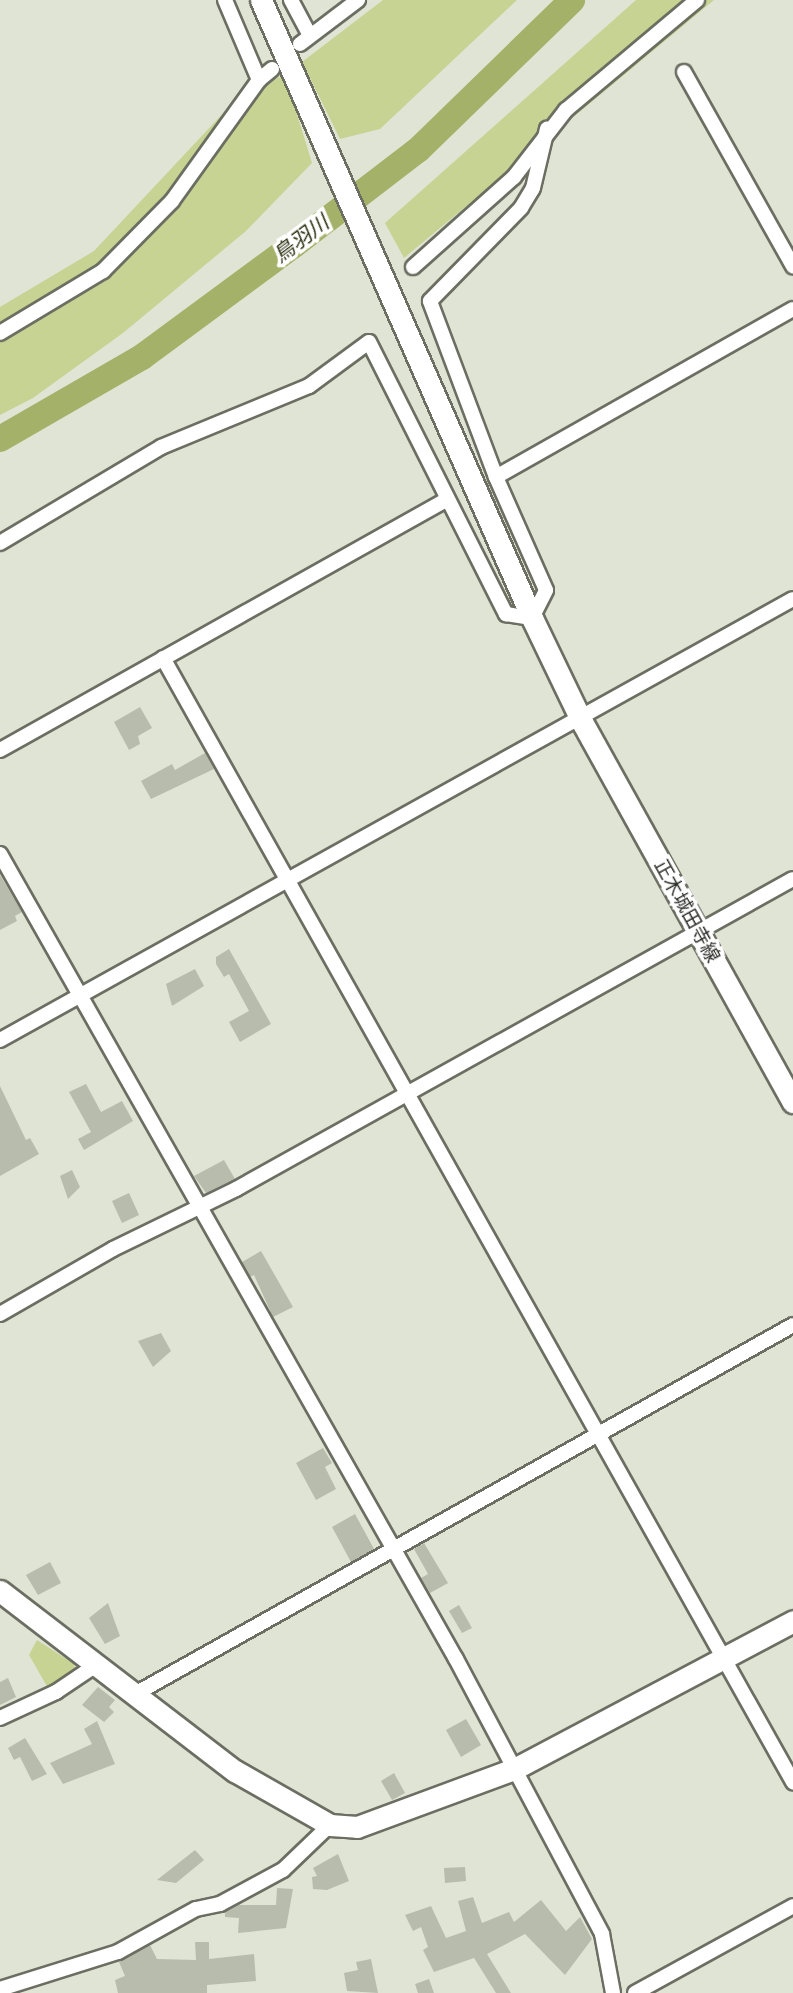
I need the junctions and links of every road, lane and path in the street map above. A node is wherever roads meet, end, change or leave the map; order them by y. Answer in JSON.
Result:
{"nodes":[{"id":1,"x":225,"y":0,"type":"edge"},
{"id":2,"x":261,"y":0,"type":"edge"},
{"id":3,"x":291,"y":0,"type":"edge"},
{"id":4,"x":358,"y":0,"type":"edge"},
{"id":5,"x":697,"y":0,"type":"edge"},
{"id":6,"x":272,"y":69,"type":"dead end"},
{"id":7,"x":684,"y":72,"type":"dead end"},
{"id":8,"x":259,"y":80,"type":"junction"},
{"id":9,"x":547,"y":128,"type":"junction"},
{"id":10,"x":793,"y":266,"type":"edge"},
{"id":11,"x":413,"y":267,"type":"dead end"},
{"id":12,"x":793,"y":309,"type":"edge"},
{"id":13,"x":0,"y":333,"type":"edge"},
{"id":14,"x":496,"y":477,"type":"junction"},
{"id":15,"x":446,"y":500,"type":"junction"},
{"id":16,"x":0,"y":543,"type":"edge"},
{"id":17,"x":793,"y":598,"type":"edge"},
{"id":18,"x":531,"y":618,"type":"junction"},
{"id":19,"x":163,"y":658,"type":"junction"},
{"id":20,"x":581,"y":720,"type":"junction"},
{"id":21,"x":0,"y":750,"type":"edge"},
{"id":22,"x":0,"y":854,"type":"edge"},
{"id":23,"x":793,"y":879,"type":"edge"},
{"id":24,"x":285,"y":881,"type":"junction"},
{"id":25,"x":698,"y":932,"type":"junction"},
{"id":26,"x":79,"y":995,"type":"junction"},
{"id":27,"x":0,"y":1040,"type":"edge"},
{"id":28,"x":407,"y":1095,"type":"junction"},
{"id":29,"x":793,"y":1102,"type":"edge"},
{"id":30,"x":202,"y":1208,"type":"junction"},
{"id":31,"x":0,"y":1314,"type":"edge"},
{"id":32,"x":793,"y":1325,"type":"edge"},
{"id":33,"x":598,"y":1435,"type":"junction"},
{"id":34,"x":391,"y":1551,"type":"junction"},
{"id":35,"x":0,"y":1591,"type":"edge"},
{"id":36,"x":793,"y":1621,"type":"edge"},
{"id":37,"x":724,"y":1660,"type":"junction"},
{"id":38,"x":96,"y":1665,"type":"junction"},
{"id":39,"x":135,"y":1694,"type":"junction"},
{"id":40,"x":0,"y":1718,"type":"edge"},
{"id":41,"x":514,"y":1769,"type":"junction"},
{"id":42,"x":793,"y":1782,"type":"edge"},
{"id":43,"x":330,"y":1825,"type":"junction"},
{"id":44,"x":793,"y":1906,"type":"edge"},
{"id":45,"x":0,"y":1989,"type":"edge"},
{"id":46,"x":613,"y":1993,"type":"edge"},
{"id":47,"x":635,"y":1993,"type":"edge"}],
"edges":[{"from":1,"to":8,"type":"street"},
{"from":2,"to":18,"type":"street","name":"正木城田寺線"},
{"from":3,"to":4,"type":"street"},
{"from":5,"to":9,"type":"street"},
{"from":6,"to":8,"type":"street"},
{"from":7,"to":10,"type":"street"},
{"from":8,"to":13,"type":"street"},
{"from":9,"to":11,"type":"street"},
{"from":9,"to":14,"type":"street"},
{"from":12,"to":14,"type":"street"},
{"from":14,"to":18,"type":"street"},
{"from":15,"to":16,"type":"street"},
{"from":15,"to":18,"type":"street"},
{"from":15,"to":19,"type":"street"},
{"from":17,"to":20,"type":"street"},
{"from":18,"to":20,"type":"street","name":"正木城田寺線"},
{"from":19,"to":21,"type":"street"},
{"from":19,"to":24,"type":"street"},
{"from":20,"to":24,"type":"street"},
{"from":20,"to":25,"type":"street","name":"正木城田寺線"},
{"from":22,"to":26,"type":"street"},
{"from":23,"to":25,"type":"street"},
{"from":24,"to":26,"type":"street"},
{"from":24,"to":28,"type":"street"},
{"from":25,"to":28,"type":"street"},
{"from":25,"to":29,"type":"street","name":"正木城田寺線"},
{"from":26,"to":27,"type":"street"},
{"from":26,"to":30,"type":"street"},
{"from":28,"to":30,"type":"street"},
{"from":28,"to":33,"type":"street"},
{"from":30,"to":31,"type":"street"},
{"from":30,"to":34,"type":"street"},
{"from":32,"to":33,"type":"street"},
{"from":33,"to":34,"type":"street"},
{"from":33,"to":37,"type":"street"},
{"from":34,"to":39,"type":"street"},
{"from":34,"to":41,"type":"street"},
{"from":35,"to":38,"type":"street"},
{"from":36,"to":37,"type":"street"},
{"from":37,"to":41,"type":"street"},
{"from":37,"to":42,"type":"street"},
{"from":38,"to":39,"type":"street"},
{"from":38,"to":40,"type":"street"},
{"from":39,"to":43,"type":"street"},
{"from":41,"to":43,"type":"street"},
{"from":41,"to":46,"type":"street"},
{"from":43,"to":45,"type":"street"},
{"from":44,"to":47,"type":"street"}]}
